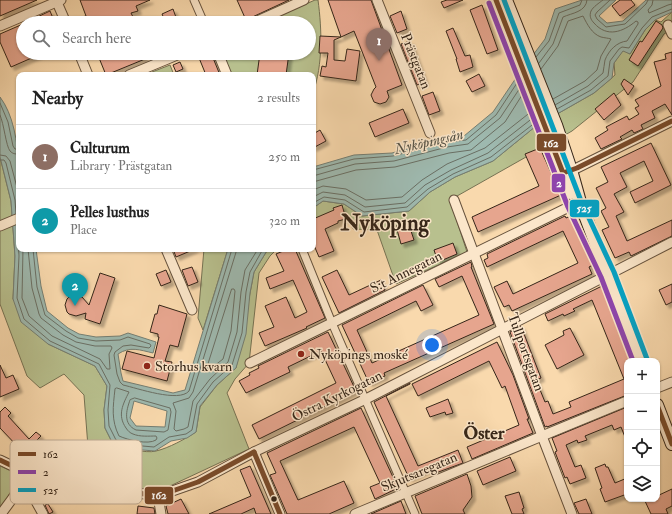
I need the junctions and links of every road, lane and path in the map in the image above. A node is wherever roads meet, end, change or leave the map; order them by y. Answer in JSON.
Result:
{"nodes":[{"id":1,"x":194,"y":0,"type":"edge"},
{"id":2,"x":304,"y":0,"type":"edge"},
{"id":3,"x":377,"y":0,"type":"edge"},
{"id":4,"x":496,"y":0,"type":"edge"},
{"id":5,"x":506,"y":0,"type":"edge"},
{"id":6,"x":58,"y":1,"type":"edge"},
{"id":7,"x":23,"y":16,"type":"edge"},
{"id":8,"x":63,"y":16,"type":"edge"},
{"id":9,"x":201,"y":16,"type":"edge"},
{"id":10,"x":268,"y":16,"type":"edge"},
{"id":11,"x":16,"y":19,"type":"edge"},
{"id":12,"x":668,"y":25,"type":"dead end"},
{"id":13,"x":0,"y":26,"type":"edge"},
{"id":14,"x":672,"y":34,"type":"edge"},
{"id":15,"x":519,"y":46,"type":"junction"},
{"id":16,"x":82,"y":60,"type":"edge"},
{"id":17,"x":165,"y":60,"type":"edge"},
{"id":18,"x":221,"y":60,"type":"edge"},
{"id":19,"x":87,"y":72,"type":"edge"},
{"id":20,"x":135,"y":72,"type":"edge"},
{"id":21,"x":226,"y":72,"type":"edge"},
{"id":22,"x":672,"y":121,"type":"edge"},
{"id":23,"x":430,"y":133,"type":"dead end"},
{"id":24,"x":567,"y":171,"type":"junction"},
{"id":25,"x":454,"y":200,"type":"dead end"},
{"id":26,"x":575,"y":204,"type":"junction"},
{"id":27,"x":15,"y":220,"type":"edge"},
{"id":28,"x":0,"y":226,"type":"edge"},
{"id":29,"x":672,"y":242,"type":"edge"},
{"id":30,"x":167,"y":252,"type":"edge"},
{"id":31,"x":303,"y":252,"type":"edge"},
{"id":32,"x":474,"y":254,"type":"junction"},
{"id":33,"x":607,"y":274,"type":"junction"},
{"id":34,"x":192,"y":310,"type":"dead end"},
{"id":35,"x":332,"y":323,"type":"junction"},
{"id":36,"x":502,"y":328,"type":"junction"},
{"id":37,"x":639,"y":358,"type":"edge"},
{"id":38,"x":250,"y":363,"type":"dead end"},
{"id":39,"x":672,"y":382,"type":"edge"},
{"id":40,"x":660,"y":387,"type":"edge"},
{"id":41,"x":366,"y":399,"type":"junction"},
{"id":42,"x":624,"y":402,"type":"edge"},
{"id":43,"x":660,"y":413,"type":"edge"},
{"id":44,"x":542,"y":436,"type":"junction"},
{"id":45,"x":672,"y":444,"type":"edge"},
{"id":46,"x":254,"y":452,"type":"junction"},
{"id":47,"x":0,"y":460,"type":"edge"},
{"id":48,"x":10,"y":465,"type":"edge"},
{"id":49,"x":406,"y":493,"type":"junction"},
{"id":50,"x":142,"y":494,"type":"edge"},
{"id":51,"x":158,"y":496,"type":"junction"},
{"id":52,"x":10,"y":502,"type":"edge"},
{"id":53,"x":37,"y":504,"type":"edge"},
{"id":54,"x":1,"y":514,"type":"edge"},
{"id":55,"x":43,"y":514,"type":"edge"},
{"id":56,"x":161,"y":514,"type":"edge"},
{"id":57,"x":280,"y":514,"type":"edge"},
{"id":58,"x":355,"y":514,"type":"edge"},
{"id":59,"x":415,"y":514,"type":"edge"},
{"id":60,"x":572,"y":514,"type":"edge"}],
"edges":[{"from":1,"to":9,"type":"street"},
{"from":2,"to":10,"type":"street"},
{"from":3,"to":23,"type":"street","name":"Prästgatan"},
{"from":4,"to":15,"type":"main road"},
{"from":5,"to":15,"type":"main road"},
{"from":6,"to":7,"type":"street"},
{"from":6,"to":8,"type":"street"},
{"from":11,"to":13,"type":"street"},
{"from":12,"to":14,"type":"street"},
{"from":15,"to":24,"type":"main road"},
{"from":16,"to":19,"type":"street"},
{"from":17,"to":20,"type":"street"},
{"from":18,"to":21,"type":"street"},
{"from":22,"to":24,"type":"street"},
{"from":24,"to":26,"type":"main road"},
{"from":24,"to":33,"type":"main road"},
{"from":25,"to":32,"type":"street","name":"Tullportsgatan"},
{"from":26,"to":32,"type":"street","name":"S:t Annegatan"},
{"from":26,"to":33,"type":"main road"},
{"from":27,"to":28,"type":"street"},
{"from":29,"to":33,"type":"street","name":"Östra Kyrkogatan"},
{"from":30,"to":34,"type":"street"},
{"from":31,"to":35,"type":"street"},
{"from":32,"to":35,"type":"street","name":"S:t Annegatan"},
{"from":32,"to":36,"type":"street","name":"Tullportsgatan"},
{"from":33,"to":36,"type":"street","name":"Östra Kyrkogatan"},
{"from":33,"to":37,"type":"main road"},
{"from":35,"to":38,"type":"street","name":"S:t Annegatan"},
{"from":35,"to":41,"type":"street"},
{"from":36,"to":41,"type":"street","name":"Östra Kyrkogatan"},
{"from":36,"to":44,"type":"street","name":"Tullportsgatan"},
{"from":39,"to":40,"type":"street"},
{"from":41,"to":46,"type":"street","name":"Östra Kyrkogatan"},
{"from":41,"to":49,"type":"street"},
{"from":42,"to":44,"type":"street","name":"Skjutsaregatan"},
{"from":43,"to":45,"type":"main road"},
{"from":44,"to":49,"type":"street","name":"Skjutsaregatan"},
{"from":44,"to":60,"type":"street","name":"Tullportsgatan"},
{"from":46,"to":51,"type":"street","name":"Östra Kyrkogatan"},
{"from":46,"to":57,"type":"street"},
{"from":47,"to":48,"type":"street","name":"Östra Kyrkogatan"},
{"from":49,"to":58,"type":"street","name":"Skjutsaregatan"},
{"from":49,"to":59,"type":"street"},
{"from":50,"to":51,"type":"street","name":"Östra Kyrkogatan"},
{"from":51,"to":56,"type":"street"},
{"from":52,"to":54,"type":"street"},
{"from":53,"to":55,"type":"street"}]}
